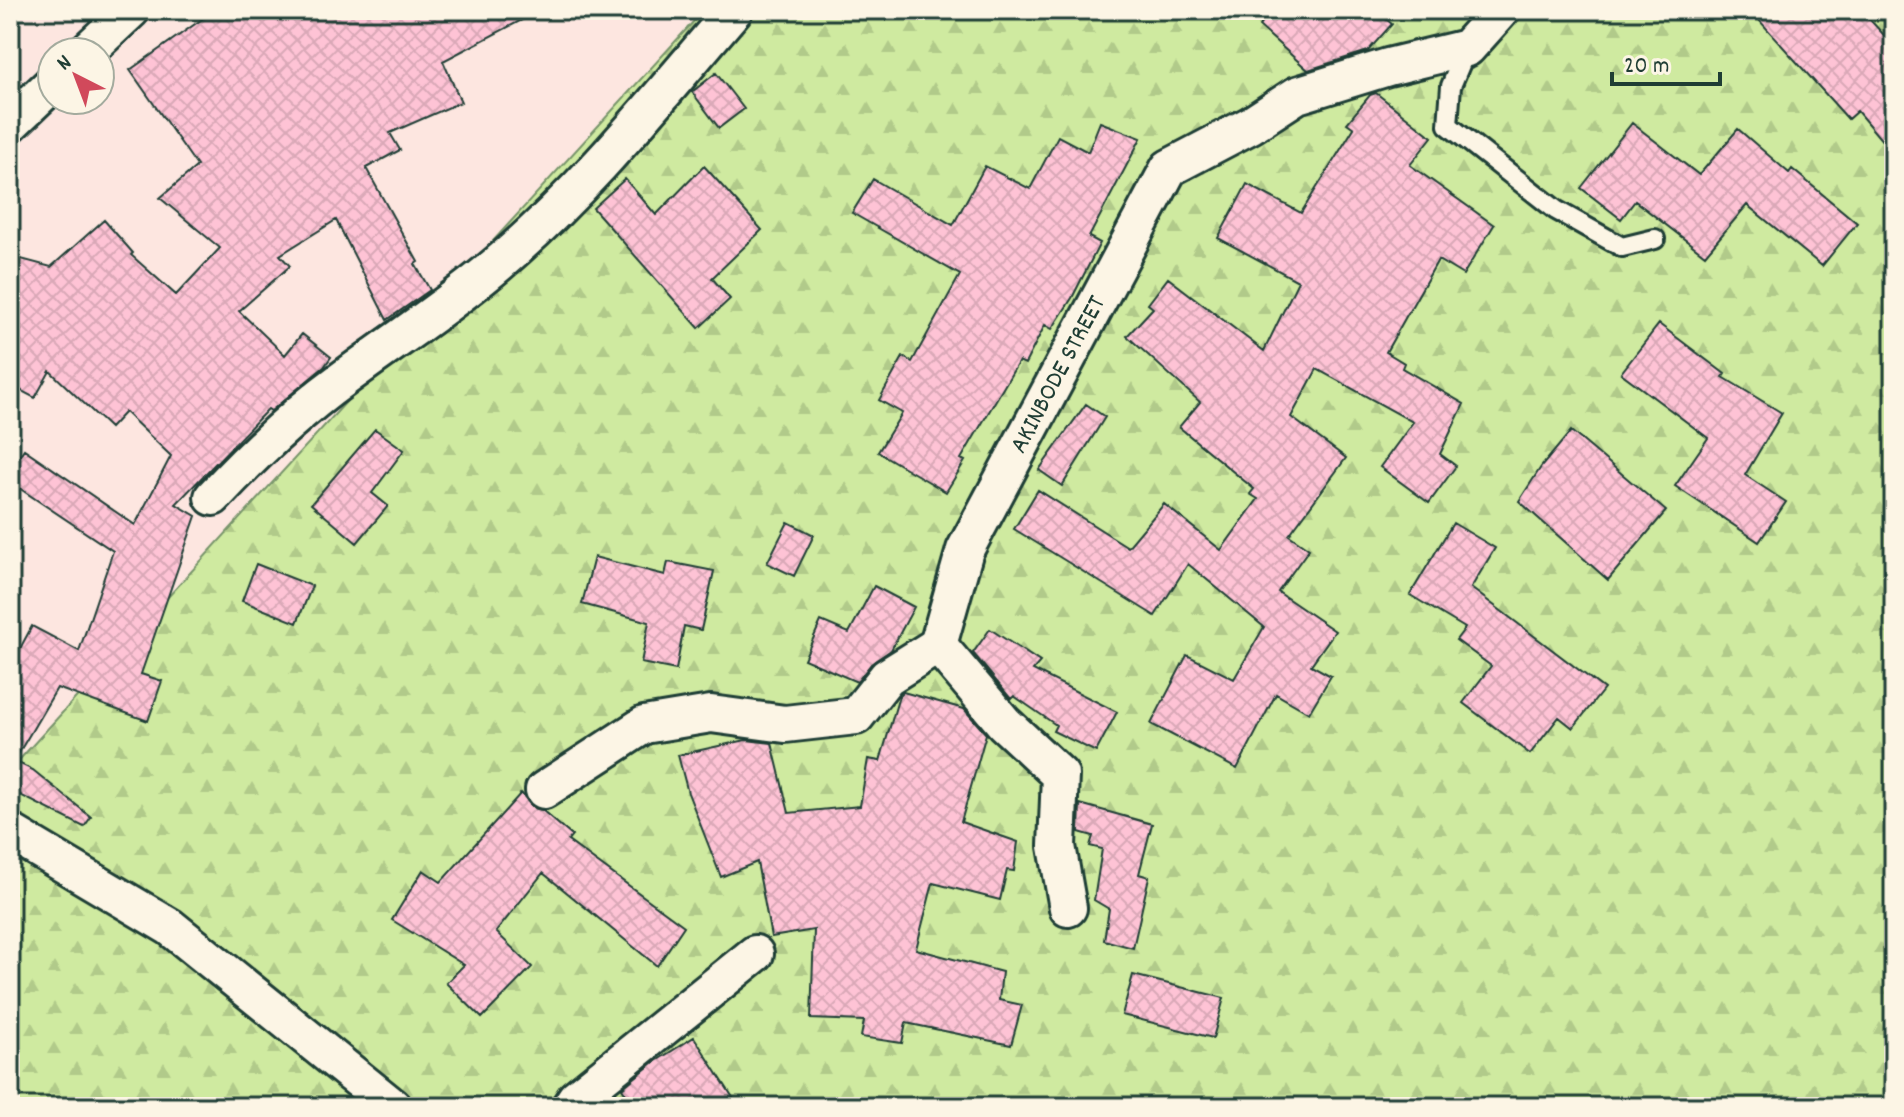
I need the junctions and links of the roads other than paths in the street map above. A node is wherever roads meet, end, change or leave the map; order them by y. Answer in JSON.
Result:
{"nodes":[{"id":1,"x":131,"y":10,"type":"edge"},
{"id":2,"x":734,"y":10,"type":"edge"},
{"id":3,"x":1501,"y":10,"type":"edge"},
{"id":4,"x":103,"y":36,"type":"edge"},
{"id":5,"x":1467,"y":48,"type":"junction"},
{"id":6,"x":36,"y":99,"type":"edge"},
{"id":7,"x":11,"y":122,"type":"edge"},
{"id":8,"x":1655,"y":239,"type":"dead end"},
{"id":9,"x":213,"y":497,"type":"dead end"},
{"id":10,"x":938,"y":645,"type":"junction"},
{"id":11,"x":544,"y":790,"type":"dead end"},
{"id":12,"x":10,"y":832,"type":"edge"},
{"id":13,"x":1068,"y":908,"type":"dead end"},
{"id":14,"x":755,"y":954,"type":"dead end"},
{"id":15,"x":393,"y":1107,"type":"edge"},
{"id":16,"x":570,"y":1107,"type":"edge"}],
"edges":[{"from":1,"to":4,"type":"street"},
{"from":2,"to":9,"type":"street"},
{"from":3,"to":5,"type":"street"},
{"from":5,"to":8,"type":"lane"},
{"from":5,"to":10,"type":"street","name":"AKINBODE STREET"},
{"from":6,"to":7,"type":"street"},
{"from":10,"to":11,"type":"street"},
{"from":10,"to":13,"type":"street"},
{"from":12,"to":15,"type":"street"},
{"from":14,"to":16,"type":"street"}]}
